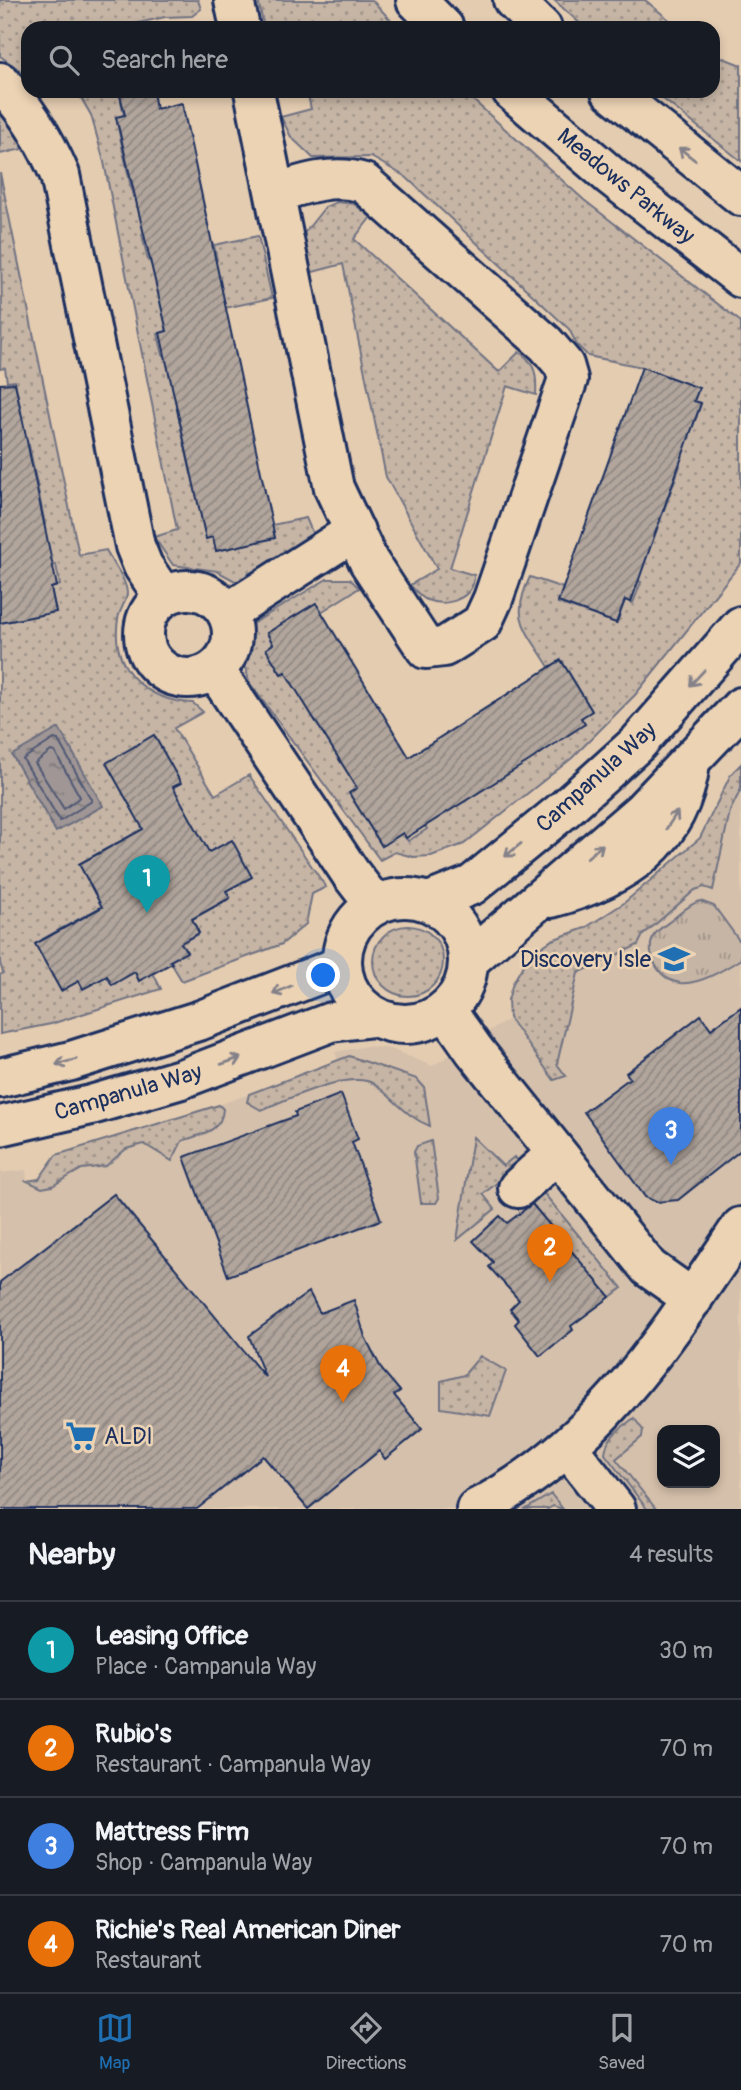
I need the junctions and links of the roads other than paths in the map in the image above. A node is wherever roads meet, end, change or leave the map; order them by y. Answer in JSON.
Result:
{"nodes":[{"id":1,"x":234,"y":0,"type":"edge"},
{"id":2,"x":416,"y":0,"type":"edge"},
{"id":3,"x":513,"y":0,"type":"edge"},
{"id":4,"x":238,"y":21,"type":"edge"},
{"id":5,"x":437,"y":21,"type":"edge"},
{"id":6,"x":535,"y":21,"type":"edge"},
{"id":7,"x":0,"y":82,"type":"edge"},
{"id":8,"x":256,"y":98,"type":"edge"},
{"id":9,"x":520,"y":98,"type":"edge"},
{"id":10,"x":620,"y":98,"type":"edge"},
{"id":11,"x":276,"y":193,"type":"junction"},
{"id":12,"x":741,"y":195,"type":"edge"},
{"id":13,"x":741,"y":278,"type":"edge"},
{"id":14,"x":355,"y":531,"type":"junction"},
{"id":15,"x":164,"y":597,"type":"junction"},
{"id":16,"x":227,"y":613,"type":"junction"},
{"id":17,"x":741,"y":626,"type":"edge"},
{"id":18,"x":215,"y":670,"type":"junction"},
{"id":19,"x":741,"y":707,"type":"edge"},
{"id":20,"x":429,"y":902,"type":"junction"},
{"id":21,"x":375,"y":905,"type":"junction"},
{"id":22,"x":342,"y":960,"type":"junction"},
{"id":23,"x":469,"y":960,"type":"junction"},
{"id":24,"x":446,"y":1010,"type":"junction"},
{"id":25,"x":374,"y":1017,"type":"junction"},
{"id":26,"x":0,"y":1078,"type":"edge"},
{"id":27,"x":0,"y":1126,"type":"edge"},
{"id":28,"x":556,"y":1154,"type":"junction"},
{"id":29,"x":518,"y":1188,"type":"dead end"},
{"id":30,"x":741,"y":1227,"type":"edge"},
{"id":31,"x":693,"y":1299,"type":"junction"},
{"id":32,"x":569,"y":1448,"type":"junction"},
{"id":33,"x":476,"y":1509,"type":"edge"},
{"id":34,"x":616,"y":1509,"type":"edge"}],
"edges":[{"from":1,"to":4,"type":"street"},
{"from":2,"to":5,"type":"street"},
{"from":3,"to":6,"type":"street"},
{"from":7,"to":15,"type":"street"},
{"from":8,"to":11,"type":"street"},
{"from":9,"to":13,"type":"street","name":"Meadows Parkway"},
{"from":12,"to":10,"type":"street","one_way":true},
{"from":11,"to":14,"type":"street"},
{"from":11,"to":14,"type":"street"},
{"from":14,"to":16,"type":"street"},
{"from":15,"to":16,"type":"street"},
{"from":15,"to":18,"type":"street"},
{"from":16,"to":18,"type":"street"},
{"from":17,"to":20,"type":"street","name":"Campanula Way","one_way":true},
{"from":18,"to":21,"type":"street"},
{"from":23,"to":19,"type":"street","one_way":true},
{"from":20,"to":21,"type":"street"},
{"from":20,"to":23,"type":"street"},
{"from":21,"to":22,"type":"street"},
{"from":22,"to":25,"type":"street"},
{"from":22,"to":26,"type":"street","name":"Campanula Way","one_way":true},
{"from":23,"to":24,"type":"street"},
{"from":24,"to":25,"type":"street"},
{"from":24,"to":28,"type":"street"},
{"from":27,"to":25,"type":"street","name":"Campanula Way","one_way":true},
{"from":28,"to":29,"type":"street"},
{"from":28,"to":31,"type":"street"},
{"from":30,"to":31,"type":"street"},
{"from":31,"to":32,"type":"street"},
{"from":32,"to":33,"type":"street"},
{"from":32,"to":34,"type":"street"}]}
